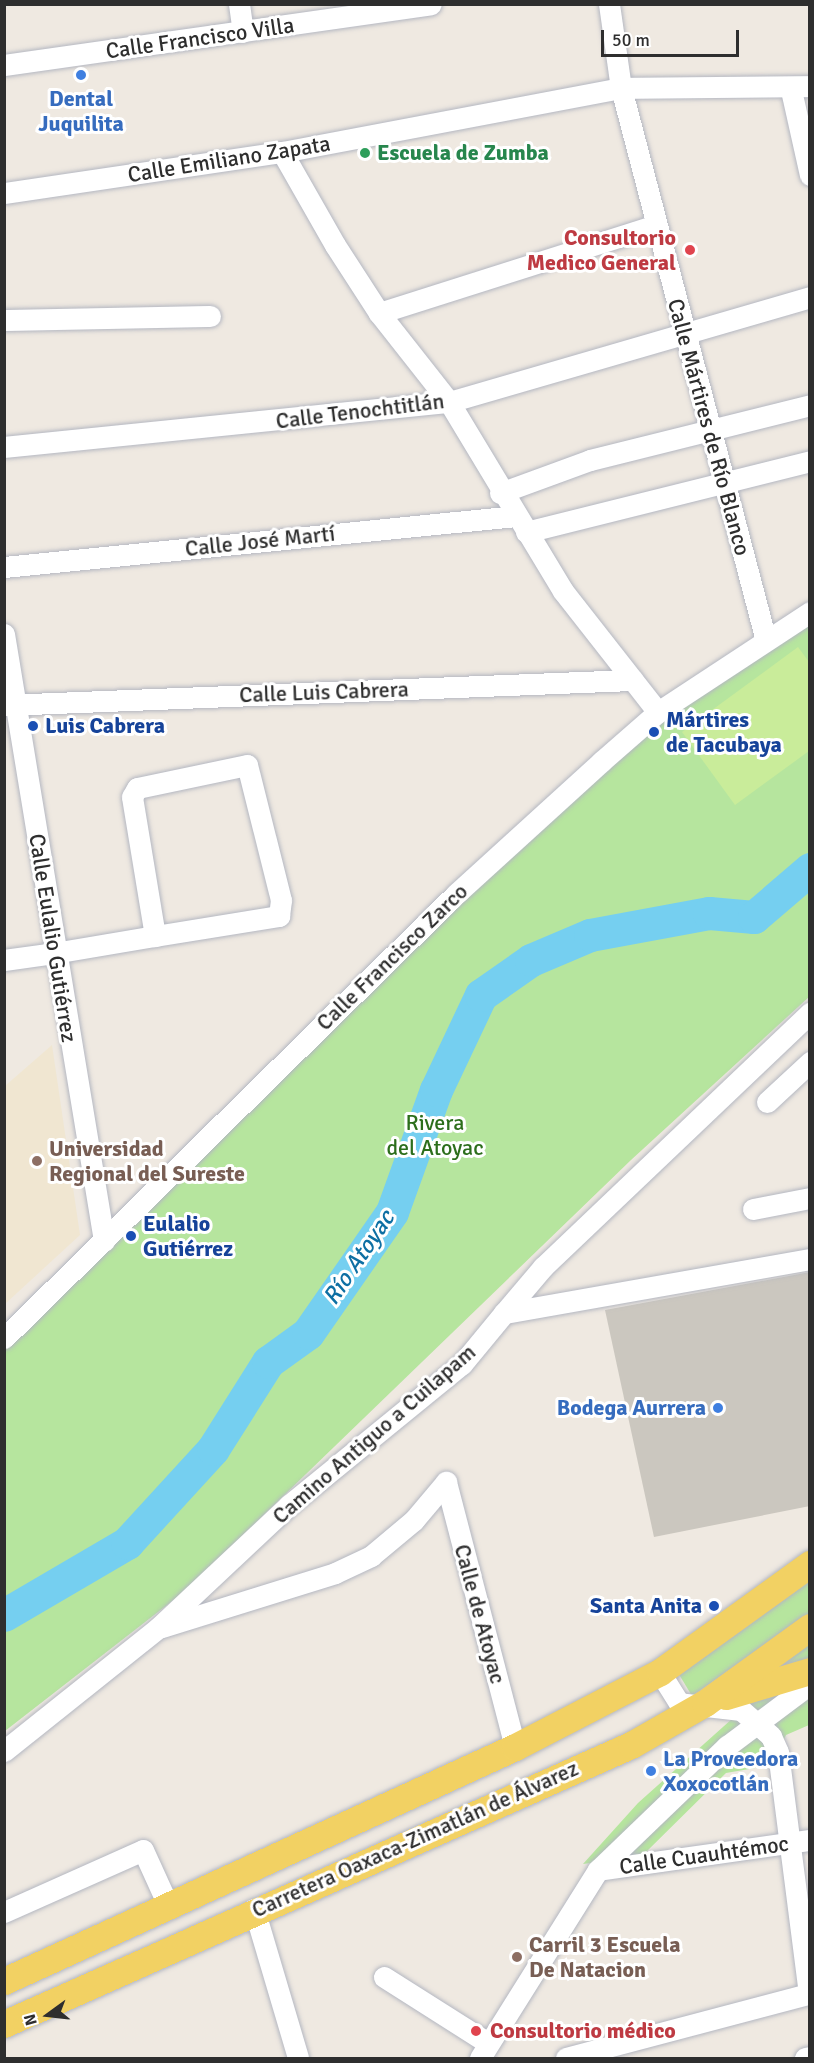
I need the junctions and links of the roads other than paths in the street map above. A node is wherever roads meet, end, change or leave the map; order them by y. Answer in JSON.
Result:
{"nodes":[{"id":1,"x":239,"y":4,"type":"edge"},
{"id":2,"x":431,"y":4,"type":"edge"},
{"id":3,"x":609,"y":4,"type":"edge"},
{"id":4,"x":340,"y":12,"type":"edge"},
{"id":5,"x":243,"y":32,"type":"junction"},
{"id":6,"x":4,"y":65,"type":"edge"},
{"id":7,"x":621,"y":88,"type":"junction"},
{"id":8,"x":800,"y":88,"type":"edge"},
{"id":9,"x":282,"y":152,"type":"junction"},
{"id":10,"x":810,"y":175,"type":"edge"},
{"id":11,"x":4,"y":193,"type":"edge"},
{"id":12,"x":656,"y":225,"type":"junction"},
{"id":13,"x":810,"y":297,"type":"edge"},
{"id":14,"x":379,"y":313,"type":"junction"},
{"id":15,"x":210,"y":316,"type":"dead end"},
{"id":16,"x":4,"y":320,"type":"edge"},
{"id":17,"x":684,"y":332,"type":"junction"},
{"id":18,"x":449,"y":402,"type":"junction"},
{"id":19,"x":810,"y":405,"type":"edge"},
{"id":20,"x":708,"y":432,"type":"junction"},
{"id":21,"x":4,"y":447,"type":"edge"},
{"id":22,"x":810,"y":461,"type":"edge"},
{"id":23,"x":722,"y":483,"type":"junction"},
{"id":24,"x":500,"y":494,"type":"junction"},
{"id":25,"x":521,"y":524,"type":"junction"},
{"id":26,"x":4,"y":567,"type":"edge"},
{"id":27,"x":810,"y":612,"type":"edge"},
{"id":28,"x":4,"y":634,"type":"edge"},
{"id":29,"x":765,"y":638,"type":"junction"},
{"id":30,"x":633,"y":680,"type":"junction"},
{"id":31,"x":10,"y":705,"type":"edge"},
{"id":32,"x":658,"y":712,"type":"junction"},
{"id":33,"x":155,"y":936,"type":"junction"},
{"id":34,"x":54,"y":953,"type":"junction"},
{"id":35,"x":4,"y":960,"type":"edge"},
{"id":36,"x":810,"y":1013,"type":"edge"},
{"id":37,"x":810,"y":1062,"type":"edge"},
{"id":38,"x":767,"y":1102,"type":"dead end"},
{"id":39,"x":810,"y":1198,"type":"edge"},
{"id":40,"x":753,"y":1209,"type":"dead end"},
{"id":41,"x":104,"y":1241,"type":"junction"},
{"id":42,"x":810,"y":1259,"type":"edge"},
{"id":43,"x":504,"y":1312,"type":"junction"},
{"id":44,"x":4,"y":1338,"type":"edge"},
{"id":45,"x":810,"y":1564,"type":"edge"},
{"id":46,"x":810,"y":1627,"type":"edge"},
{"id":47,"x":158,"y":1629,"type":"junction"},
{"id":48,"x":810,"y":1671,"type":"edge"},
{"id":49,"x":660,"y":1672,"type":"junction"},
{"id":50,"x":810,"y":1684,"type":"edge"},
{"id":51,"x":705,"y":1703,"type":"junction"},
{"id":52,"x":759,"y":1722,"type":"junction"},
{"id":53,"x":514,"y":1747,"type":"junction"},
{"id":54,"x":4,"y":1751,"type":"edge"},
{"id":55,"x":810,"y":1840,"type":"edge"},
{"id":56,"x":788,"y":1844,"type":"junction"},
{"id":57,"x":598,"y":1870,"type":"junction"},
{"id":58,"x":168,"y":1905,"type":"junction"},
{"id":59,"x":254,"y":1909,"type":"junction"},
{"id":60,"x":4,"y":1912,"type":"edge"},
{"id":61,"x":807,"y":1962,"type":"edge"},
{"id":62,"x":384,"y":1977,"type":"dead end"},
{"id":63,"x":4,"y":1981,"type":"edge"},
{"id":64,"x":810,"y":1994,"type":"edge"},
{"id":65,"x":4,"y":2024,"type":"edge"},
{"id":66,"x":484,"y":2050,"type":"edge"},
{"id":67,"x":810,"y":2057,"type":"edge"},
{"id":68,"x":298,"y":2058,"type":"edge"},
{"id":69,"x":566,"y":2058,"type":"edge"},
{"id":70,"x":805,"y":2058,"type":"edge"}],
"edges":[{"from":1,"to":5,"type":"street"},
{"from":2,"to":4,"type":"street","name":"Calle Francisco Villa"},
{"from":3,"to":7,"type":"street","name":"Calle Mártires de Río Blanco"},
{"from":4,"to":5,"type":"street","name":"Calle Francisco Villa"},
{"from":5,"to":6,"type":"street","name":"Calle Francisco Villa"},
{"from":7,"to":8,"type":"street","name":"Calle Emiliano Zapata"},
{"from":7,"to":9,"type":"street","name":"Calle Emiliano Zapata"},
{"from":7,"to":12,"type":"street","name":"Calle Mártires de Río Blanco"},
{"from":8,"to":10,"type":"street"},
{"from":9,"to":11,"type":"street","name":"Calle Emiliano Zapata"},
{"from":9,"to":14,"type":"street"},
{"from":12,"to":14,"type":"street"},
{"from":12,"to":17,"type":"street","name":"Calle Mártires de Río Blanco"},
{"from":13,"to":17,"type":"street","name":"Calle Tenochtitlán"},
{"from":14,"to":18,"type":"street"},
{"from":15,"to":16,"type":"street"},
{"from":17,"to":18,"type":"street","name":"Calle Tenochtitlán"},
{"from":17,"to":20,"type":"street","name":"Calle Mártires de Río Blanco"},
{"from":18,"to":21,"type":"street","name":"Calle Tenochtitlán"},
{"from":18,"to":24,"type":"street"},
{"from":19,"to":20,"type":"street"},
{"from":20,"to":23,"type":"street","name":"Calle Mártires de Río Blanco"},
{"from":20,"to":24,"type":"street"},
{"from":22,"to":23,"type":"street","name":"Calle José Martí"},
{"from":23,"to":25,"type":"street","name":"Calle José Martí"},
{"from":23,"to":29,"type":"street","name":"Calle Mártires de Río Blanco"},
{"from":24,"to":25,"type":"street"},
{"from":25,"to":26,"type":"street","name":"Calle José Martí"},
{"from":25,"to":30,"type":"street"},
{"from":27,"to":29,"type":"street","name":"Calle Francisco Zarco"},
{"from":28,"to":31,"type":"street","name":"Calle Eulalio Gutiérrez"},
{"from":29,"to":32,"type":"street","name":"Calle Francisco Zarco"},
{"from":30,"to":31,"type":"street","name":"Calle Luis Cabrera"},
{"from":30,"to":32,"type":"street"},
{"from":31,"to":34,"type":"street","name":"Calle Eulalio Gutiérrez"},
{"from":32,"to":41,"type":"street","name":"Calle Francisco Zarco"},
{"from":33,"to":33,"type":"street"},
{"from":33,"to":34,"type":"street"},
{"from":34,"to":35,"type":"street"},
{"from":34,"to":41,"type":"street","name":"Calle Eulalio Gutiérrez"},
{"from":36,"to":43,"type":"street","name":"Camino Antiguo a Cuilapam"},
{"from":37,"to":38,"type":"street"},
{"from":39,"to":40,"type":"street"},
{"from":41,"to":44,"type":"street","name":"Calle Francisco Zarco"},
{"from":42,"to":43,"type":"street"},
{"from":43,"to":47,"type":"street","name":"Camino Antiguo a Cuilapam"},
{"from":45,"to":49,"type":"main road","name":"Carretera Oaxaca-Zimatlán de Álvarez"},
{"from":46,"to":51,"type":"main road","name":"Carretera Oaxaca-Zimatlán de Álvarez"},
{"from":47,"to":53,"type":"street","name":"Calle de Atoyac"},
{"from":47,"to":54,"type":"street","name":"Camino Antiguo a Cuilapam"},
{"from":48,"to":51,"type":"main road"},
{"from":49,"to":51,"type":"street"},
{"from":49,"to":53,"type":"main road","name":"Carretera Oaxaca-Zimatlán de Álvarez"},
{"from":50,"to":52,"type":"street"},
{"from":51,"to":52,"type":"street"},
{"from":51,"to":59,"type":"main road","name":"Carretera Oaxaca-Zimatlán de Álvarez"},
{"from":52,"to":56,"type":"street"},
{"from":52,"to":57,"type":"street"},
{"from":53,"to":58,"type":"main road","name":"Carretera Oaxaca-Zimatlán de Álvarez"},
{"from":55,"to":56,"type":"street","name":"Calle Cuauhtémoc"},
{"from":56,"to":57,"type":"street","name":"Calle Cuauhtémoc"},
{"from":56,"to":61,"type":"street"},
{"from":57,"to":66,"type":"street"},
{"from":58,"to":60,"type":"street"},
{"from":58,"to":63,"type":"main road","name":"Carretera Oaxaca-Zimatlán de Álvarez"},
{"from":59,"to":65,"type":"main road","name":"Carretera Oaxaca-Zimatlán de Álvarez"},
{"from":59,"to":68,"type":"street"},
{"from":61,"to":64,"type":"street"},
{"from":62,"to":66,"type":"street"},
{"from":64,"to":69,"type":"street"},
{"from":67,"to":70,"type":"street"}]}
